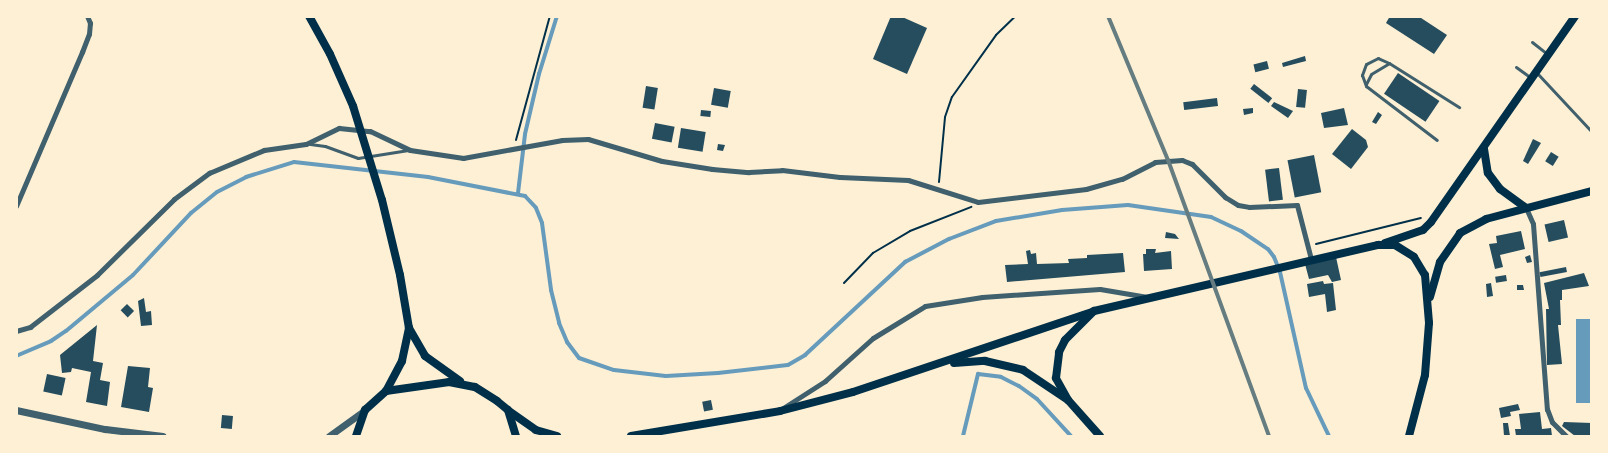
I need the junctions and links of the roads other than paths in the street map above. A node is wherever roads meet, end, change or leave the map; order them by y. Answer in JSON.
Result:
{"nodes":[{"id":1,"x":87,"y":16,"type":"edge"},
{"id":2,"x":309,"y":16,"type":"edge"},
{"id":3,"x":1575,"y":16,"type":"edge"},
{"id":4,"x":1532,"y":42,"type":"dead end"},
{"id":5,"x":1548,"y":54,"type":"junction"},
{"id":6,"x":1389,"y":63,"type":"junction"},
{"id":7,"x":1516,"y":67,"type":"dead end"},
{"id":8,"x":1533,"y":75,"type":"junction"},
{"id":9,"x":1366,"y":86,"type":"junction"},
{"id":10,"x":1459,"y":107,"type":"dead end"},
{"id":11,"x":1592,"y":132,"type":"edge"},
{"id":12,"x":1437,"y":140,"type":"dead end"},
{"id":13,"x":306,"y":144,"type":"junction"},
{"id":14,"x":1484,"y":149,"type":"junction"},
{"id":15,"x":410,"y":150,"type":"junction"},
{"id":16,"x":1592,"y":191,"type":"edge"},
{"id":17,"x":16,"y":206,"type":"edge"},
{"id":18,"x":1526,"y":208,"type":"junction"},
{"id":19,"x":1378,"y":245,"type":"junction"},
{"id":20,"x":1311,"y":259,"type":"junction"},
{"id":21,"x":1149,"y":298,"type":"junction"},
{"id":22,"x":1429,"y":303,"type":"junction"},
{"id":23,"x":1094,"y":311,"type":"junction"},
{"id":24,"x":409,"y":328,"type":"junction"},
{"id":25,"x":16,"y":331,"type":"edge"},
{"id":26,"x":943,"y":363,"type":"junction"},
{"id":27,"x":464,"y":383,"type":"junction"},
{"id":28,"x":386,"y":391,"type":"junction"},
{"id":29,"x":1068,"y":400,"type":"junction"},
{"id":30,"x":16,"y":410,"type":"edge"},
{"id":31,"x":365,"y":410,"type":"junction"},
{"id":32,"x":508,"y":410,"type":"junction"},
{"id":33,"x":780,"y":411,"type":"junction"},
{"id":34,"x":163,"y":436,"type":"edge"},
{"id":35,"x":329,"y":436,"type":"edge"},
{"id":36,"x":356,"y":436,"type":"edge"},
{"id":37,"x":516,"y":436,"type":"edge"},
{"id":38,"x":558,"y":436,"type":"edge"},
{"id":39,"x":631,"y":436,"type":"edge"},
{"id":40,"x":1100,"y":436,"type":"edge"},
{"id":41,"x":1409,"y":436,"type":"edge"},
{"id":42,"x":1566,"y":436,"type":"edge"}],
"edges":[{"from":1,"to":17,"type":"street"},
{"from":2,"to":24,"type":"main road"},
{"from":3,"to":5,"type":"main road"},
{"from":4,"to":5,"type":"lane"},
{"from":5,"to":8,"type":"main road"},
{"from":6,"to":9,"type":"lane"},
{"from":6,"to":9,"type":"lane"},
{"from":6,"to":10,"type":"lane"},
{"from":7,"to":8,"type":"lane"},
{"from":8,"to":11,"type":"lane"},
{"from":8,"to":14,"type":"main road"},
{"from":9,"to":12,"type":"lane"},
{"from":13,"to":15,"type":"lane"},
{"from":13,"to":15,"type":"street"},
{"from":13,"to":25,"type":"street"},
{"from":14,"to":18,"type":"main road"},
{"from":14,"to":19,"type":"main road"},
{"from":15,"to":20,"type":"street"},
{"from":16,"to":18,"type":"main road"},
{"from":18,"to":22,"type":"main road"},
{"from":18,"to":42,"type":"street"},
{"from":19,"to":20,"type":"main road"},
{"from":19,"to":22,"type":"main road"},
{"from":20,"to":21,"type":"main road"},
{"from":21,"to":23,"type":"main road"},
{"from":21,"to":33,"type":"street"},
{"from":22,"to":41,"type":"main road"},
{"from":23,"to":26,"type":"main road"},
{"from":23,"to":29,"type":"main road"},
{"from":24,"to":27,"type":"main road"},
{"from":24,"to":28,"type":"main road"},
{"from":26,"to":29,"type":"main road"},
{"from":26,"to":33,"type":"main road"},
{"from":27,"to":28,"type":"main road"},
{"from":27,"to":32,"type":"main road"},
{"from":28,"to":31,"type":"main road"},
{"from":29,"to":40,"type":"main road"},
{"from":30,"to":34,"type":"street"},
{"from":31,"to":35,"type":"street"},
{"from":31,"to":36,"type":"main road"},
{"from":32,"to":37,"type":"main road"},
{"from":32,"to":38,"type":"main road"},
{"from":33,"to":39,"type":"main road"}]}
